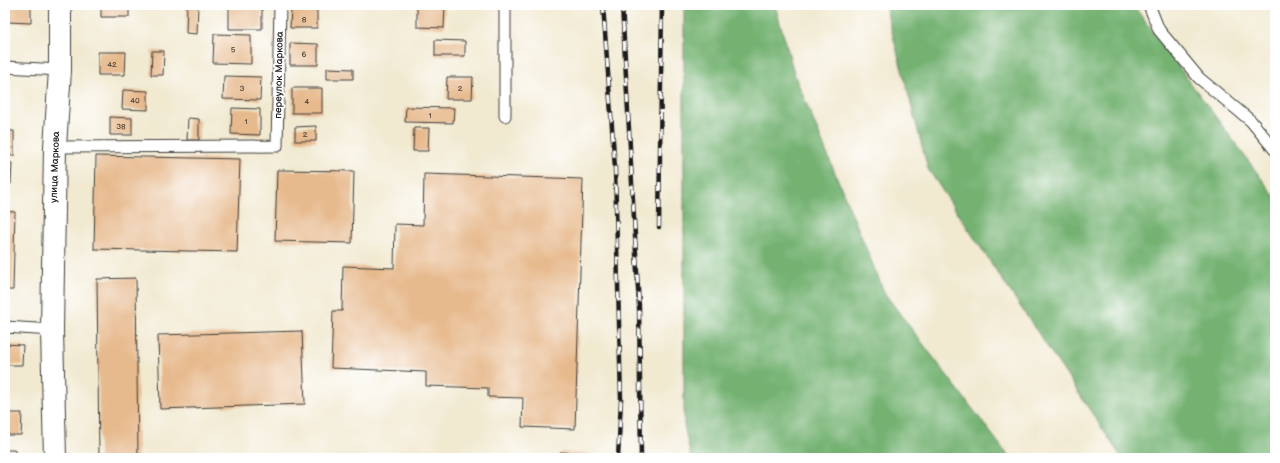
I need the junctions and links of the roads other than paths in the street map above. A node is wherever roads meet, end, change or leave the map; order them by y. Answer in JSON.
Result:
{"nodes":[{"id":1,"x":60,"y":5,"type":"edge"},
{"id":2,"x":280,"y":5,"type":"edge"},
{"id":3,"x":505,"y":5,"type":"edge"},
{"id":4,"x":1149,"y":5,"type":"edge"},
{"id":5,"x":5,"y":67,"type":"edge"},
{"id":6,"x":60,"y":70,"type":"junction"},
{"id":7,"x":505,"y":116,"type":"dead end"},
{"id":8,"x":55,"y":147,"type":"junction"},
{"id":9,"x":1275,"y":150,"type":"edge"},
{"id":10,"x":5,"y":327,"type":"edge"},
{"id":11,"x":52,"y":330,"type":"junction"},
{"id":12,"x":55,"y":458,"type":"edge"}],
"edges":[{"from":1,"to":6,"type":"main road","name":"улица Маркова"},
{"from":2,"to":8,"type":"lane","name":"переулок Маркова"},
{"from":3,"to":7,"type":"lane"},
{"from":4,"to":9,"type":"lane"},
{"from":5,"to":6,"type":"lane"},
{"from":6,"to":8,"type":"main road","name":"улица Маркова"},
{"from":8,"to":11,"type":"main road","name":"улица Маркова"},
{"from":10,"to":11,"type":"lane"},
{"from":11,"to":12,"type":"main road","name":"улица Маркова"}]}
